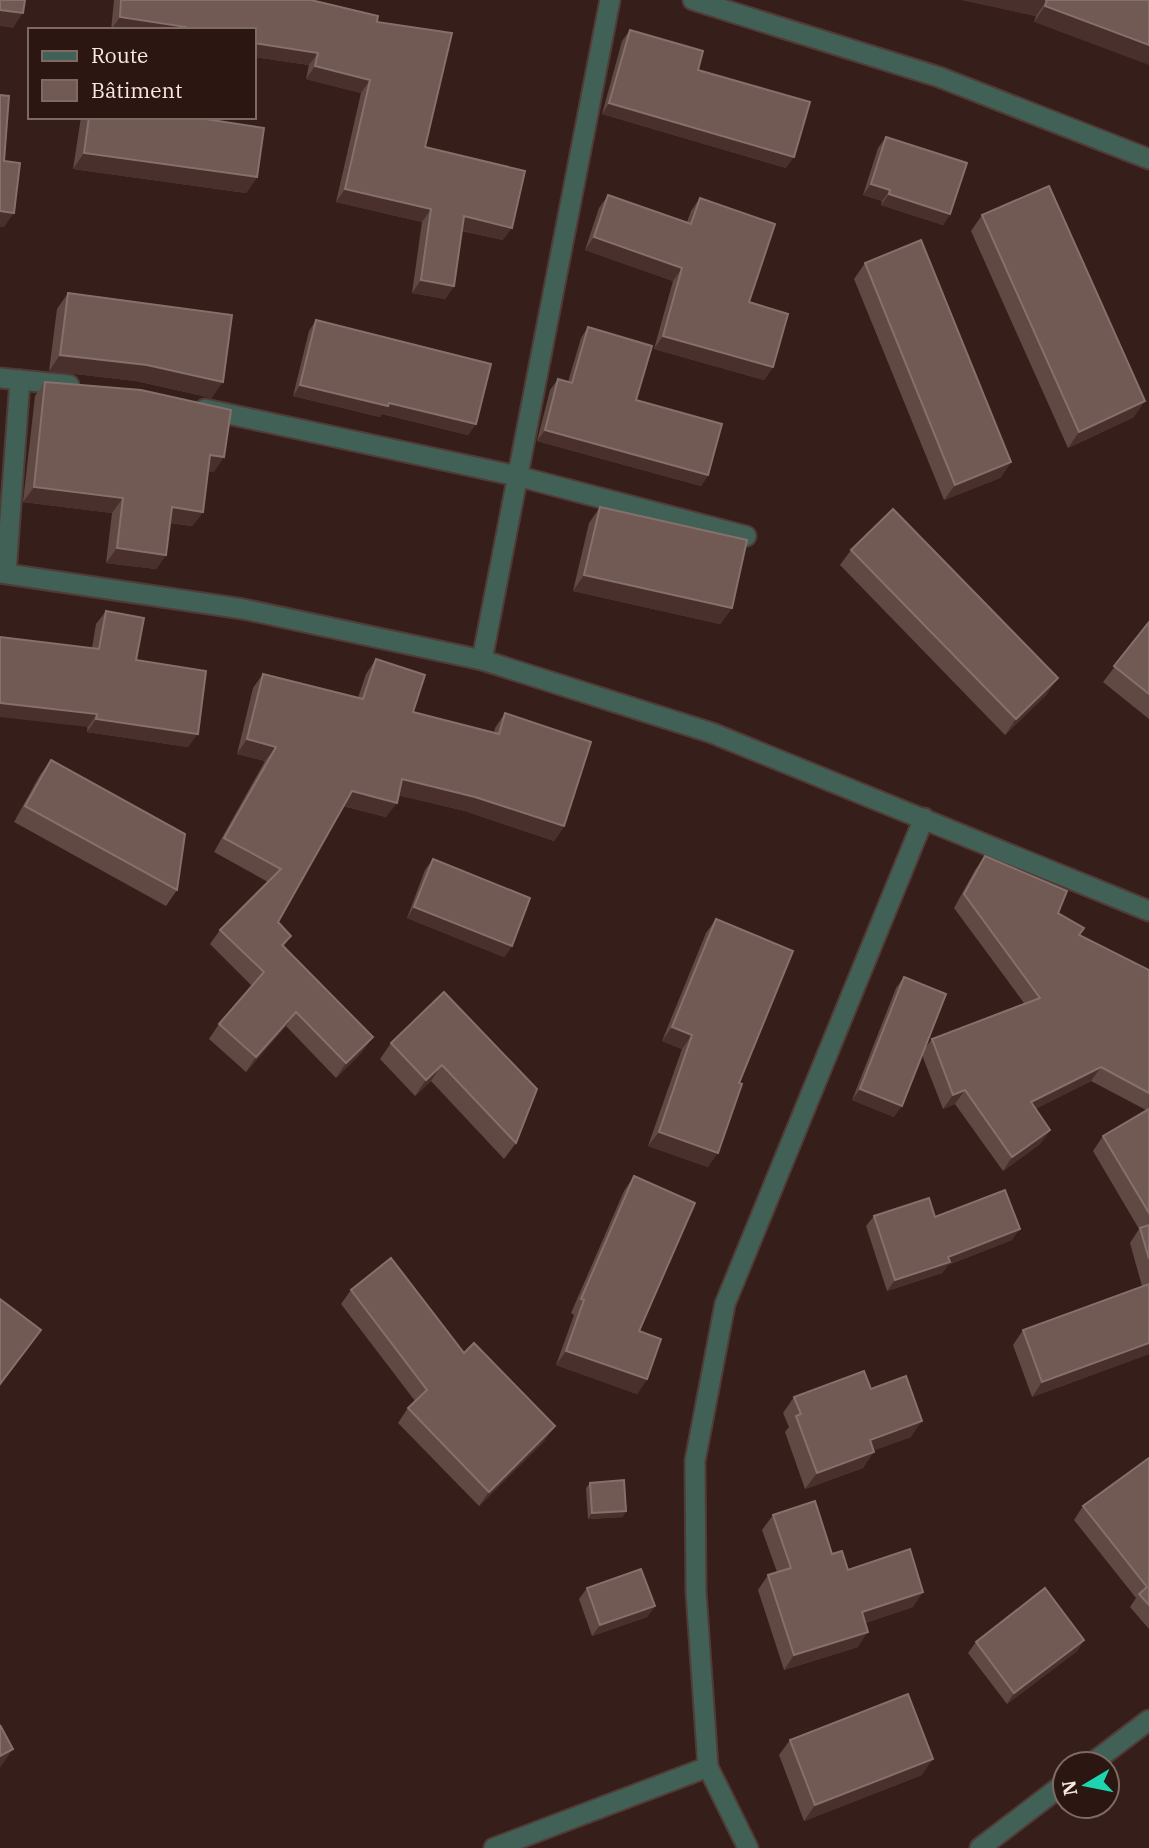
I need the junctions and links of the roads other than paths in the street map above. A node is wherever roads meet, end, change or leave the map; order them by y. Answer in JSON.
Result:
{"nodes":[{"id":1,"x":610,"y":0,"type":"edge"},
{"id":2,"x":693,"y":0,"type":"edge"},
{"id":3,"x":1149,"y":159,"type":"edge"},
{"id":4,"x":0,"y":378,"type":"edge"},
{"id":5,"x":20,"y":380,"type":"junction"},
{"id":6,"x":83,"y":387,"type":"edge"},
{"id":7,"x":186,"y":405,"type":"edge"},
{"id":8,"x":517,"y":476,"type":"junction"},
{"id":9,"x":746,"y":536,"type":"dead end"},
{"id":10,"x":3,"y":573,"type":"edge"},
{"id":11,"x":482,"y":660,"type":"junction"},
{"id":12,"x":924,"y":818,"type":"junction"},
{"id":13,"x":1149,"y":911,"type":"edge"},
{"id":14,"x":1149,"y":1720,"type":"edge"},
{"id":15,"x":1109,"y":1750,"type":"edge"},
{"id":16,"x":708,"y":1767,"type":"junction"},
{"id":17,"x":1051,"y":1794,"type":"edge"},
{"id":18,"x":494,"y":1848,"type":"edge"},
{"id":19,"x":748,"y":1848,"type":"edge"},
{"id":20,"x":980,"y":1848,"type":"edge"}],
"edges":[{"from":1,"to":8,"type":"street"},
{"from":2,"to":3,"type":"street"},
{"from":4,"to":5,"type":"street"},
{"from":5,"to":6,"type":"street"},
{"from":5,"to":10,"type":"street"},
{"from":7,"to":8,"type":"street"},
{"from":8,"to":9,"type":"street"},
{"from":8,"to":11,"type":"street"},
{"from":10,"to":11,"type":"street"},
{"from":11,"to":12,"type":"street"},
{"from":12,"to":13,"type":"street"},
{"from":12,"to":16,"type":"street"},
{"from":14,"to":15,"type":"street"},
{"from":16,"to":18,"type":"street"},
{"from":16,"to":19,"type":"street"},
{"from":17,"to":20,"type":"street"}]}
